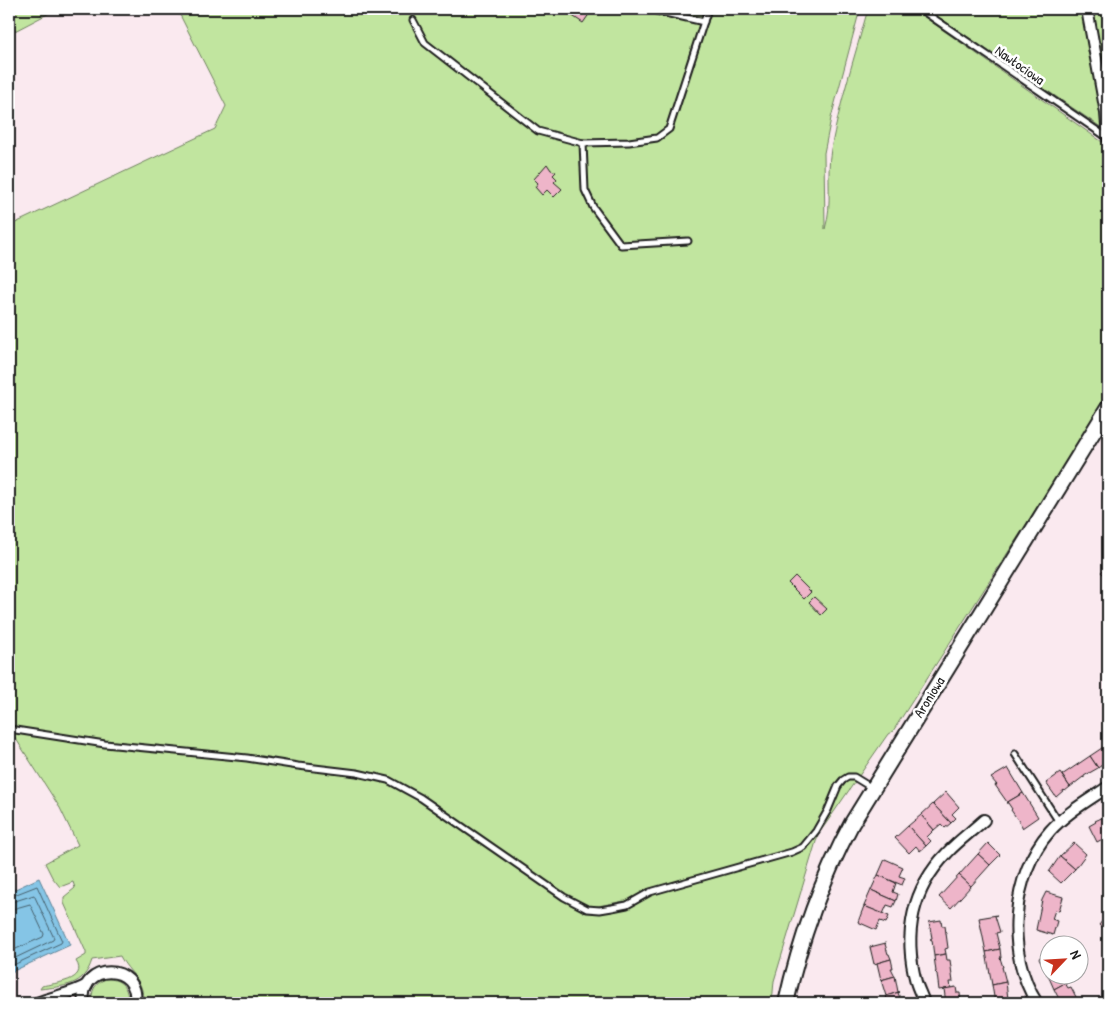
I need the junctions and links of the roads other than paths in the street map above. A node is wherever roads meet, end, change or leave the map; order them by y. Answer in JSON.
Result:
{"nodes":[{"id":1,"x":648,"y":9,"type":"edge"},
{"id":2,"x":708,"y":9,"type":"edge"},
{"id":3,"x":920,"y":9,"type":"edge"},
{"id":4,"x":1087,"y":9,"type":"edge"},
{"id":5,"x":413,"y":20,"type":"dead end"},
{"id":6,"x":704,"y":22,"type":"junction"},
{"id":7,"x":1108,"y":139,"type":"edge"},
{"id":8,"x":583,"y":143,"type":"junction"},
{"id":9,"x":688,"y":242,"type":"dead end"},
{"id":10,"x":1108,"y":408,"type":"edge"},
{"id":11,"x":9,"y":729,"type":"edge"},
{"id":12,"x":1015,"y":754,"type":"dead end"},
{"id":13,"x":1108,"y":787,"type":"edge"},
{"id":14,"x":872,"y":788,"type":"junction"},
{"id":15,"x":984,"y":820,"type":"dead end"},
{"id":16,"x":1059,"y":822,"type":"junction"},
{"id":17,"x":87,"y":985,"type":"junction"},
{"id":18,"x":789,"y":1002,"type":"edge"},
{"id":19,"x":37,"y":1003,"type":"edge"},
{"id":20,"x":84,"y":1003,"type":"edge"},
{"id":21,"x":135,"y":1003,"type":"edge"},
{"id":22,"x":924,"y":1003,"type":"edge"},
{"id":23,"x":1037,"y":1003,"type":"edge"}],
"edges":[{"from":1,"to":6,"type":"lane"},
{"from":2,"to":6,"type":"lane"},
{"from":3,"to":7,"type":"lane","name":"Nawłociowa"},
{"from":4,"to":7,"type":"street"},
{"from":5,"to":8,"type":"lane"},
{"from":6,"to":8,"type":"lane"},
{"from":8,"to":9,"type":"lane"},
{"from":10,"to":14,"type":"street","name":"Aroniowa"},
{"from":11,"to":14,"type":"lane"},
{"from":12,"to":16,"type":"lane"},
{"from":13,"to":16,"type":"street"},
{"from":14,"to":18,"type":"street","name":"Aroniowa"},
{"from":15,"to":22,"type":"street"},
{"from":16,"to":23,"type":"street"},
{"from":17,"to":19,"type":"street"},
{"from":17,"to":20,"type":"street"},
{"from":17,"to":21,"type":"street"}]}
